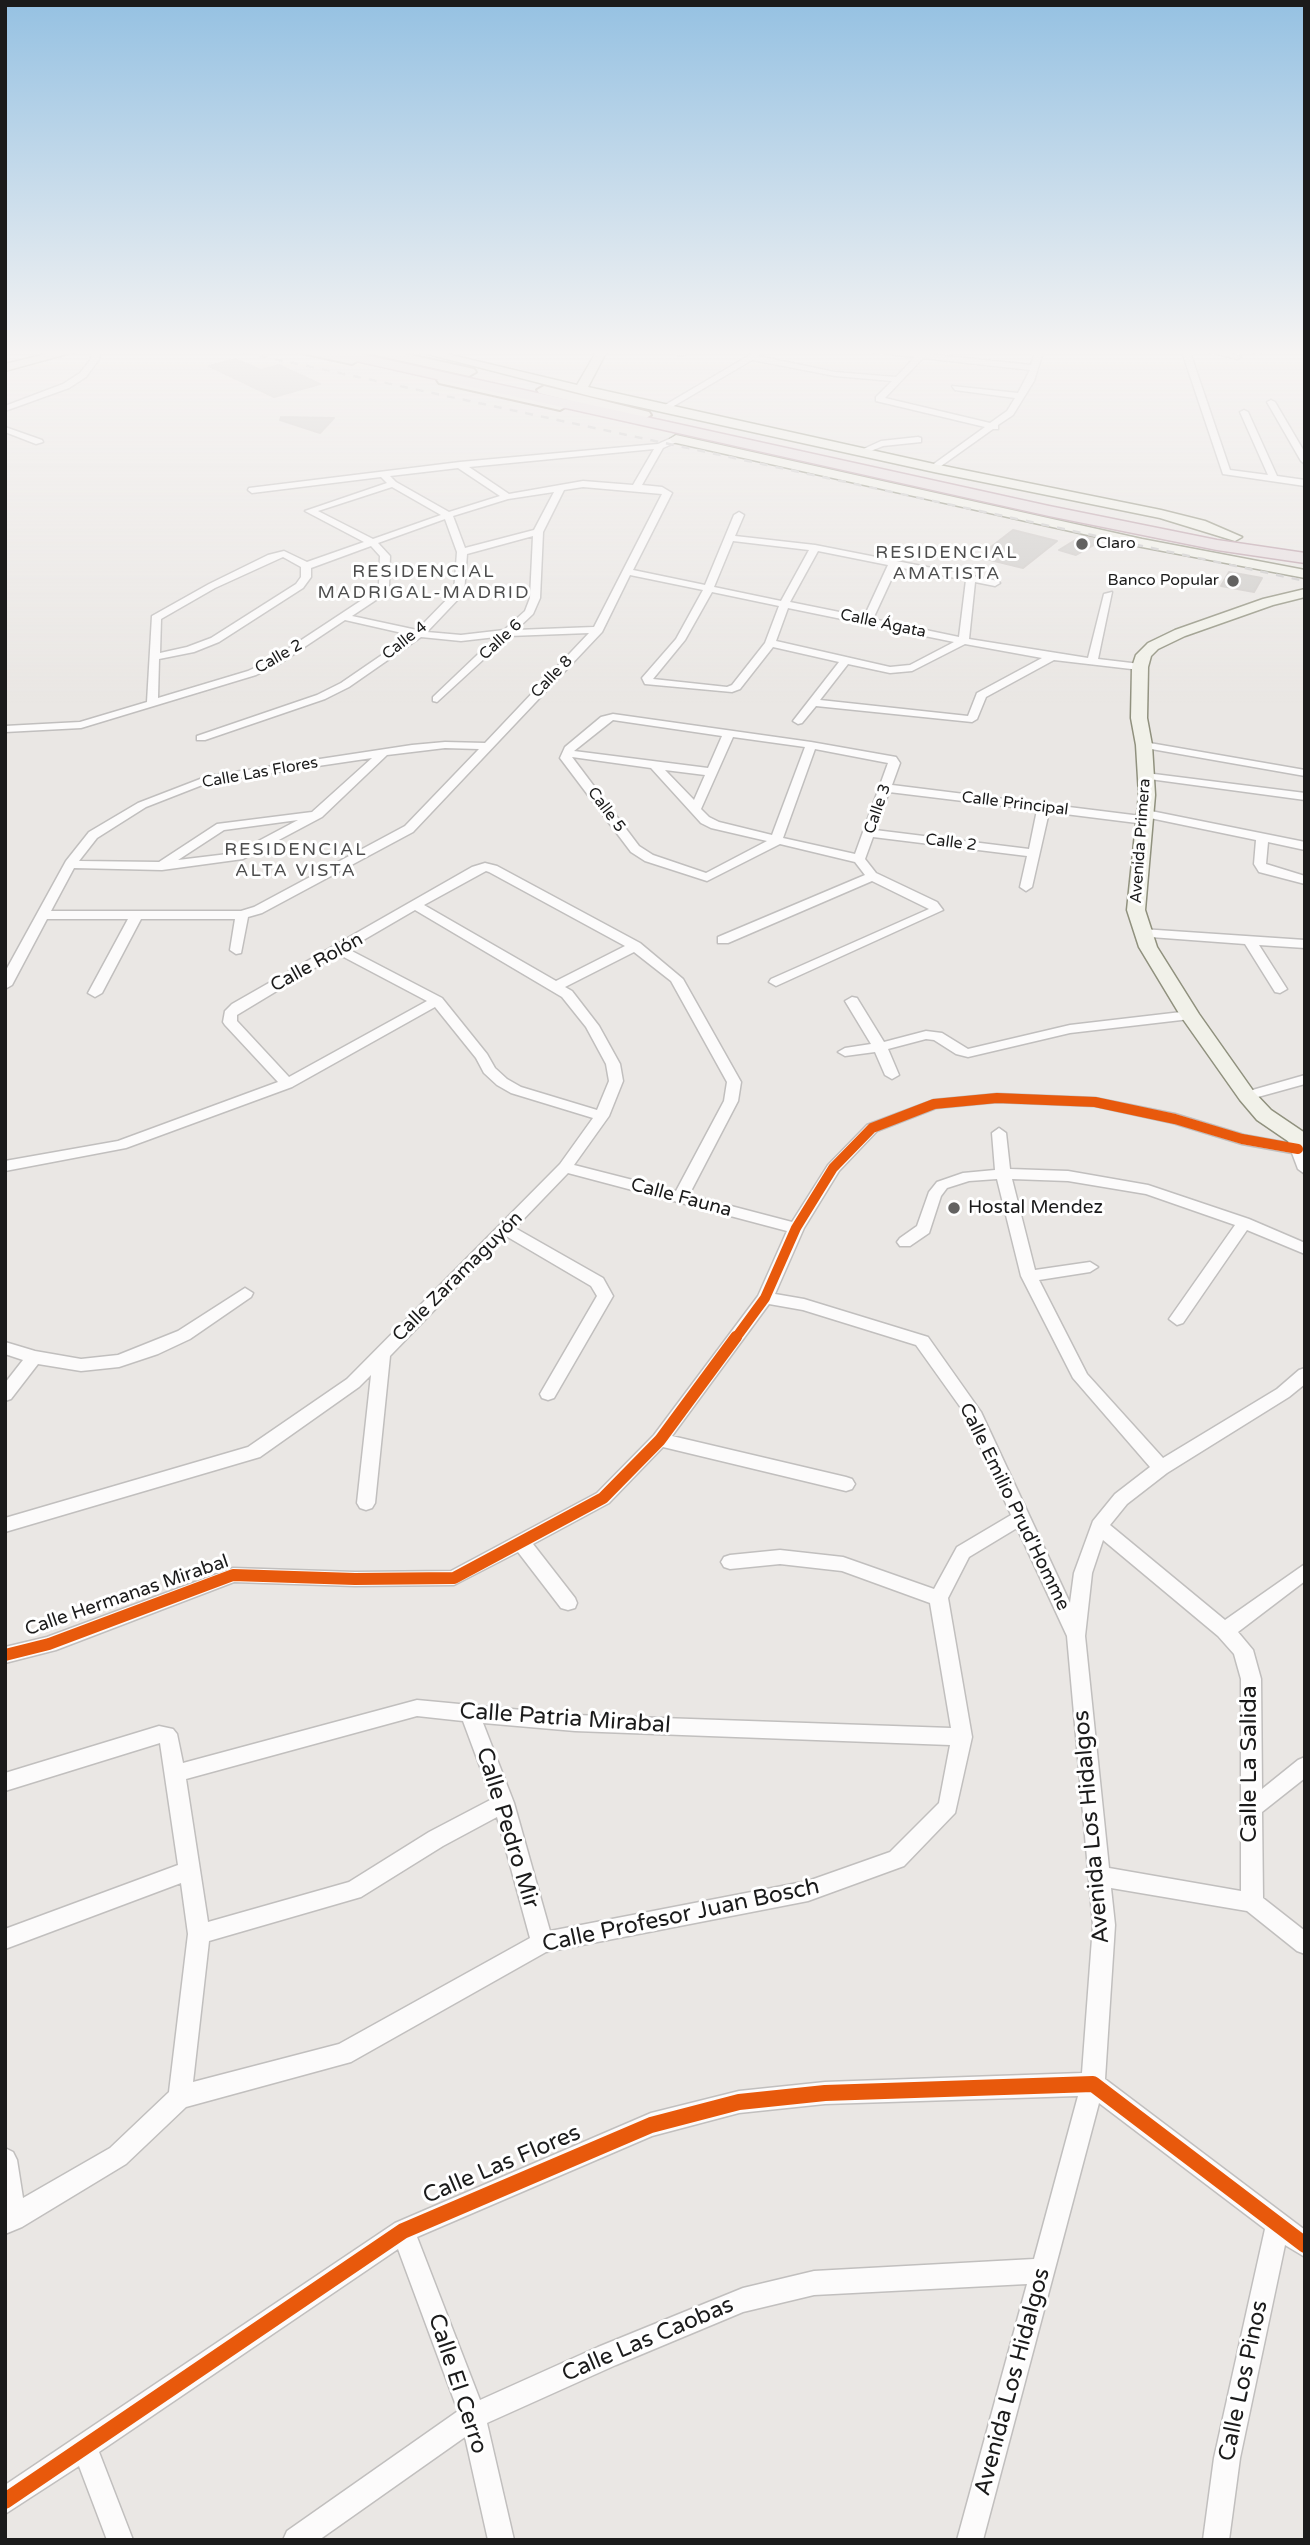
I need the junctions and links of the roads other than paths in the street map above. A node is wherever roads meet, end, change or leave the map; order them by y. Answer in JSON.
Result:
{"nodes":[{"id":1,"x":439,"y":468,"type":"edge"},
{"id":2,"x":464,"y":468,"type":"edge"},
{"id":3,"x":647,"y":468,"type":"edge"},
{"id":4,"x":820,"y":468,"type":"edge"},
{"id":5,"x":840,"y":468,"type":"edge"},
{"id":6,"x":887,"y":468,"type":"edge"},
{"id":7,"x":934,"y":468,"type":"edge"},
{"id":8,"x":1224,"y":468,"type":"edge"},
{"id":9,"x":1269,"y":468,"type":"edge"},
{"id":10,"x":384,"y":475,"type":"junction"},
{"id":11,"x":1274,"y":479,"type":"junction"},
{"id":12,"x":393,"y":484,"type":"junction"},
{"id":13,"x":1305,"y":484,"type":"edge"},
{"id":14,"x":637,"y":486,"type":"junction"},
{"id":15,"x":561,"y":487,"type":"junction"},
{"id":16,"x":252,"y":490,"type":"dead end"},
{"id":17,"x":507,"y":497,"type":"junction"},
{"id":18,"x":448,"y":515,"type":"junction"},
{"id":19,"x":739,"y":515,"type":"dead end"},
{"id":20,"x":538,"y":532,"type":"junction"},
{"id":21,"x":1235,"y":537,"type":"junction"},
{"id":22,"x":730,"y":538,"type":"junction"},
{"id":23,"x":372,"y":542,"type":"junction"},
{"id":24,"x":1217,"y":545,"type":"junction"},
{"id":25,"x":815,"y":548,"type":"junction"},
{"id":26,"x":1305,"y":549,"type":"edge"},
{"id":27,"x":462,"y":552,"type":"junction"},
{"id":28,"x":1305,"y":558,"type":"edge"},
{"id":29,"x":894,"y":562,"type":"junction"},
{"id":30,"x":1305,"y":564,"type":"edge"},
{"id":31,"x":306,"y":566,"type":"junction"},
{"id":32,"x":628,"y":572,"type":"junction"},
{"id":33,"x":1305,"y":574,"type":"edge"},
{"id":34,"x":971,"y":578,"type":"junction"},
{"id":35,"x":995,"y":583,"type":"dead end"},
{"id":36,"x":709,"y":588,"type":"junction"},
{"id":37,"x":1305,"y":593,"type":"edge"},
{"id":38,"x":1109,"y":594,"type":"dead end"},
{"id":39,"x":785,"y":603,"type":"junction"},
{"id":40,"x":343,"y":617,"type":"junction"},
{"id":41,"x":867,"y":621,"type":"junction"},
{"id":42,"x":598,"y":630,"type":"junction"},
{"id":43,"x":509,"y":633,"type":"junction"},
{"id":44,"x":419,"y":634,"type":"junction"},
{"id":45,"x":964,"y":641,"type":"junction"},
{"id":46,"x":770,"y":643,"type":"junction"},
{"id":47,"x":154,"y":657,"type":"junction"},
{"id":48,"x":1052,"y":657,"type":"junction"},
{"id":49,"x":845,"y":661,"type":"junction"},
{"id":50,"x":1093,"y":661,"type":"junction"},
{"id":51,"x":1140,"y":667,"type":"junction"},
{"id":52,"x":437,"y":699,"type":"dead end"},
{"id":53,"x":812,"y":702,"type":"junction"},
{"id":54,"x":152,"y":703,"type":"junction"},
{"id":55,"x":798,"y":720,"type":"dead end"},
{"id":56,"x":5,"y":729,"type":"edge"},
{"id":57,"x":729,"y":733,"type":"junction"},
{"id":58,"x":201,"y":738,"type":"dead end"},
{"id":59,"x":811,"y":745,"type":"junction"},
{"id":60,"x":1144,"y":745,"type":"junction"},
{"id":61,"x":486,"y":746,"type":"junction"},
{"id":62,"x":566,"y":753,"type":"junction"},
{"id":63,"x":382,"y":754,"type":"junction"},
{"id":64,"x":655,"y":765,"type":"junction"},
{"id":65,"x":710,"y":772,"type":"junction"},
{"id":66,"x":1305,"y":773,"type":"edge"},
{"id":67,"x":1146,"y":776,"type":"junction"},
{"id":68,"x":884,"y":788,"type":"junction"},
{"id":69,"x":1305,"y":797,"type":"edge"},
{"id":70,"x":1044,"y":807,"type":"junction"},
{"id":71,"x":696,"y":808,"type":"junction"},
{"id":72,"x":318,"y":814,"type":"junction"},
{"id":73,"x":1145,"y":817,"type":"junction"},
{"id":74,"x":869,"y":833,"type":"junction"},
{"id":75,"x":1262,"y":838,"type":"junction"},
{"id":76,"x":776,"y":841,"type":"junction"},
{"id":77,"x":1305,"y":846,"type":"edge"},
{"id":78,"x":1033,"y":853,"type":"junction"},
{"id":79,"x":859,"y":859,"type":"junction"},
{"id":80,"x":70,"y":864,"type":"junction"},
{"id":81,"x":162,"y":866,"type":"junction"},
{"id":82,"x":873,"y":876,"type":"junction"},
{"id":83,"x":1305,"y":880,"type":"edge"},
{"id":84,"x":1026,"y":887,"type":"dead end"},
{"id":85,"x":417,"y":906,"type":"junction"},
{"id":86,"x":137,"y":914,"type":"junction"},
{"id":87,"x":43,"y":915,"type":"junction"},
{"id":88,"x":242,"y":915,"type":"junction"},
{"id":89,"x":1142,"y":933,"type":"junction"},
{"id":90,"x":723,"y":940,"type":"dead end"},
{"id":91,"x":1250,"y":941,"type":"junction"},
{"id":92,"x":1305,"y":944,"type":"edge"},
{"id":93,"x":635,"y":946,"type":"junction"},
{"id":94,"x":236,"y":950,"type":"dead end"},
{"id":95,"x":340,"y":950,"type":"junction"},
{"id":96,"x":776,"y":982,"type":"dead end"},
{"id":97,"x":5,"y":985,"type":"edge"},
{"id":98,"x":556,"y":986,"type":"junction"},
{"id":99,"x":1280,"y":989,"type":"dead end"},
{"id":100,"x":95,"y":993,"type":"dead end"},
{"id":101,"x":437,"y":1001,"type":"junction"},
{"id":102,"x":852,"y":1001,"type":"dead end"},
{"id":103,"x":1190,"y":1016,"type":"junction"},
{"id":104,"x":880,"y":1047,"type":"junction"},
{"id":105,"x":845,"y":1052,"type":"dead end"},
{"id":106,"x":892,"y":1075,"type":"dead end"},
{"id":107,"x":1305,"y":1080,"type":"edge"},
{"id":108,"x":288,"y":1084,"type":"junction"},
{"id":109,"x":1247,"y":1096,"type":"junction"},
{"id":110,"x":602,"y":1116,"type":"junction"},
{"id":111,"x":999,"y":1133,"type":"dead end"},
{"id":112,"x":1299,"y":1143,"type":"edge"},
{"id":113,"x":5,"y":1166,"type":"edge"},
{"id":114,"x":565,"y":1167,"type":"junction"},
{"id":115,"x":1305,"y":1169,"type":"edge"},
{"id":116,"x":1003,"y":1174,"type":"junction"},
{"id":117,"x":680,"y":1197,"type":"junction"},
{"id":118,"x":1244,"y":1223,"type":"junction"},
{"id":119,"x":796,"y":1228,"type":"junction"},
{"id":120,"x":507,"y":1230,"type":"junction"},
{"id":121,"x":905,"y":1242,"type":"dead end"},
{"id":122,"x":1305,"y":1249,"type":"edge"},
{"id":123,"x":1090,"y":1267,"type":"dead end"},
{"id":124,"x":1029,"y":1276,"type":"junction"},
{"id":125,"x":245,"y":1293,"type":"dead end"},
{"id":126,"x":765,"y":1298,"type":"junction"},
{"id":127,"x":1177,"y":1319,"type":"dead end"},
{"id":128,"x":5,"y":1348,"type":"edge"},
{"id":129,"x":382,"y":1352,"type":"junction"},
{"id":130,"x":34,"y":1357,"type":"junction"},
{"id":131,"x":1305,"y":1374,"type":"edge"},
{"id":132,"x":548,"y":1394,"type":"dead end"},
{"id":133,"x":5,"y":1395,"type":"edge"},
{"id":134,"x":660,"y":1440,"type":"junction"},
{"id":135,"x":1161,"y":1468,"type":"junction"},
{"id":136,"x":846,"y":1484,"type":"dead end"},
{"id":137,"x":366,"y":1503,"type":"dead end"},
{"id":138,"x":1020,"y":1518,"type":"junction"},
{"id":139,"x":5,"y":1525,"type":"edge"},
{"id":140,"x":1099,"y":1526,"type":"junction"},
{"id":141,"x":521,"y":1542,"type":"junction"},
{"id":142,"x":730,"y":1562,"type":"dead end"},
{"id":143,"x":1305,"y":1571,"type":"edge"},
{"id":144,"x":939,"y":1598,"type":"junction"},
{"id":145,"x":568,"y":1603,"type":"dead end"},
{"id":146,"x":1225,"y":1631,"type":"junction"},
{"id":147,"x":1076,"y":1636,"type":"junction"},
{"id":148,"x":5,"y":1655,"type":"edge"},
{"id":149,"x":470,"y":1714,"type":"junction"},
{"id":150,"x":962,"y":1737,"type":"junction"},
{"id":151,"x":1305,"y":1766,"type":"edge"},
{"id":152,"x":177,"y":1773,"type":"junction"},
{"id":153,"x":5,"y":1782,"type":"edge"},
{"id":154,"x":504,"y":1804,"type":"junction"},
{"id":155,"x":1251,"y":1809,"type":"junction"},
{"id":156,"x":190,"y":1870,"type":"junction"},
{"id":157,"x":1098,"y":1876,"type":"junction"},
{"id":158,"x":1252,"y":1902,"type":"junction"},
{"id":159,"x":199,"y":1934,"type":"junction"},
{"id":160,"x":5,"y":1938,"type":"edge"},
{"id":161,"x":542,"y":1943,"type":"junction"},
{"id":162,"x":1305,"y":1944,"type":"edge"},
{"id":163,"x":1093,"y":2084,"type":"junction"},
{"id":164,"x":180,"y":2098,"type":"junction"},
{"id":165,"x":5,"y":2160,"type":"edge"},
{"id":166,"x":10,"y":2221,"type":"edge"},
{"id":167,"x":1278,"y":2224,"type":"junction"},
{"id":168,"x":402,"y":2231,"type":"junction"},
{"id":169,"x":1305,"y":2245,"type":"edge"},
{"id":170,"x":1043,"y":2272,"type":"junction"},
{"id":171,"x":473,"y":2416,"type":"junction"},
{"id":172,"x":85,"y":2449,"type":"junction"},
{"id":173,"x":5,"y":2501,"type":"edge"},
{"id":174,"x":1219,"y":2538,"type":"edge"},
{"id":175,"x":120,"y":2540,"type":"edge"},
{"id":176,"x":296,"y":2540,"type":"edge"},
{"id":177,"x":501,"y":2540,"type":"edge"},
{"id":178,"x":970,"y":2540,"type":"edge"}],
"edges":[{"from":1,"to":10,"type":"street"},
{"from":2,"to":17,"type":"street"},
{"from":3,"to":14,"type":"street"},
{"from":4,"to":33,"type":"main road"},
{"from":5,"to":24,"type":"highway"},
{"from":6,"to":21,"type":"highway"},
{"from":7,"to":21,"type":"main road"},
{"from":8,"to":11,"type":"street"},
{"from":9,"to":11,"type":"street"},
{"from":10,"to":12,"type":"street"},
{"from":10,"to":16,"type":"street"},
{"from":11,"to":13,"type":"street"},
{"from":12,"to":18,"type":"street"},
{"from":12,"to":23,"type":"street"},
{"from":14,"to":15,"type":"street","name":"Calle 8"},
{"from":14,"to":32,"type":"street","name":"Calle 8"},
{"from":15,"to":17,"type":"street","name":"Calle 8"},
{"from":15,"to":20,"type":"street","name":"Calle 6"},
{"from":17,"to":18,"type":"street","name":"Calle 8"},
{"from":18,"to":23,"type":"street","name":"Calle 8"},
{"from":18,"to":27,"type":"street","name":"Calle 4"},
{"from":19,"to":22,"type":"street"},
{"from":20,"to":27,"type":"street"},
{"from":20,"to":43,"type":"street","name":"Calle 6"},
{"from":21,"to":26,"type":"highway"},
{"from":22,"to":25,"type":"street"},
{"from":22,"to":36,"type":"street"},
{"from":23,"to":31,"type":"street","name":"Calle 8"},
{"from":23,"to":40,"type":"street","name":"Calle 2"},
{"from":24,"to":28,"type":"highway"},
{"from":24,"to":30,"type":"main road"},
{"from":25,"to":29,"type":"street"},
{"from":25,"to":39,"type":"street"},
{"from":27,"to":44,"type":"street","name":"Calle 4"},
{"from":29,"to":34,"type":"street"},
{"from":29,"to":41,"type":"street"},
{"from":31,"to":47,"type":"street"},
{"from":31,"to":47,"type":"street"},
{"from":32,"to":36,"type":"street","name":"Calle Ágata"},
{"from":32,"to":42,"type":"street","name":"Calle 8"},
{"from":34,"to":35,"type":"street"},
{"from":34,"to":45,"type":"street"},
{"from":36,"to":39,"type":"street","name":"Calle Ágata"},
{"from":36,"to":46,"type":"street"},
{"from":37,"to":51,"type":"main road"},
{"from":38,"to":50,"type":"street"},
{"from":39,"to":41,"type":"street","name":"Calle Ágata"},
{"from":39,"to":46,"type":"street"},
{"from":40,"to":44,"type":"street"},
{"from":40,"to":54,"type":"street","name":"Calle 2"},
{"from":41,"to":45,"type":"street","name":"Calle Ágata"},
{"from":42,"to":43,"type":"street"},
{"from":42,"to":61,"type":"street","name":"Calle 8"},
{"from":43,"to":44,"type":"street"},
{"from":43,"to":52,"type":"street","name":"Calle 6"},
{"from":44,"to":58,"type":"street","name":"Calle 4"},
{"from":45,"to":48,"type":"street","name":"Calle Ágata"},
{"from":45,"to":49,"type":"street"},
{"from":46,"to":49,"type":"street"},
{"from":47,"to":54,"type":"street"},
{"from":48,"to":50,"type":"street","name":"Calle Ágata"},
{"from":48,"to":53,"type":"street"},
{"from":49,"to":53,"type":"street"},
{"from":50,"to":51,"type":"street","name":"Calle Ágata"},
{"from":51,"to":60,"type":"main road","name":"Avenida Primera"},
{"from":53,"to":55,"type":"street"},
{"from":54,"to":56,"type":"street","name":"Calle 2"},
{"from":57,"to":59,"type":"street"},
{"from":57,"to":62,"type":"street"},
{"from":57,"to":65,"type":"street"},
{"from":59,"to":68,"type":"street","name":"Calle 3"},
{"from":59,"to":76,"type":"street"},
{"from":60,"to":66,"type":"street"},
{"from":60,"to":67,"type":"main road","name":"Avenida Primera"},
{"from":61,"to":63,"type":"street","name":"Calle Las Flores"},
{"from":61,"to":88,"type":"street","name":"Calle 8"},
{"from":62,"to":64,"type":"street"},
{"from":62,"to":76,"type":"street","name":"Calle 5"},
{"from":63,"to":72,"type":"street"},
{"from":63,"to":80,"type":"street","name":"Calle Las Flores"},
{"from":64,"to":65,"type":"street"},
{"from":64,"to":71,"type":"street"},
{"from":65,"to":71,"type":"street"},
{"from":67,"to":69,"type":"street"},
{"from":67,"to":73,"type":"main road","name":"Avenida Primera"},
{"from":68,"to":70,"type":"street","name":"Calle Principal"},
{"from":68,"to":74,"type":"street","name":"Calle 3"},
{"from":70,"to":73,"type":"street","name":"Calle Principal"},
{"from":70,"to":78,"type":"street"},
{"from":71,"to":76,"type":"street"},
{"from":72,"to":81,"type":"street"},
{"from":72,"to":81,"type":"street"},
{"from":73,"to":75,"type":"street","name":"Calle Principal"},
{"from":73,"to":89,"type":"main road","name":"Avenida Primera"},
{"from":74,"to":78,"type":"street","name":"Calle 2"},
{"from":74,"to":79,"type":"street","name":"Calle 3"},
{"from":75,"to":77,"type":"street","name":"Calle Principal"},
{"from":75,"to":83,"type":"street"},
{"from":76,"to":79,"type":"street"},
{"from":78,"to":84,"type":"street"},
{"from":79,"to":82,"type":"street"},
{"from":80,"to":81,"type":"street"},
{"from":80,"to":87,"type":"street","name":"Calle Las Flores"},
{"from":82,"to":90,"type":"street"},
{"from":82,"to":96,"type":"street"},
{"from":85,"to":93,"type":"street","name":"Calle Rolón"},
{"from":85,"to":95,"type":"street","name":"Calle Rolón"},
{"from":85,"to":98,"type":"street","name":"Calle Zaramaguyón"},
{"from":86,"to":87,"type":"street","name":"Calle 8"},
{"from":86,"to":88,"type":"street","name":"Calle 8"},
{"from":86,"to":100,"type":"street"},
{"from":87,"to":97,"type":"street","name":"Calle Las Flores"},
{"from":88,"to":94,"type":"street"},
{"from":89,"to":91,"type":"street"},
{"from":89,"to":103,"type":"main road","name":"Avenida Primera"},
{"from":91,"to":92,"type":"street"},
{"from":91,"to":99,"type":"street"},
{"from":93,"to":98,"type":"street"},
{"from":93,"to":117,"type":"street"},
{"from":95,"to":101,"type":"street"},
{"from":95,"to":108,"type":"street","name":"Calle Rolón"},
{"from":98,"to":110,"type":"street","name":"Calle Zaramaguyón"},
{"from":101,"to":108,"type":"street"},
{"from":101,"to":110,"type":"street"},
{"from":102,"to":104,"type":"street"},
{"from":103,"to":104,"type":"street"},
{"from":103,"to":109,"type":"main road","name":"Avenida Primera"},
{"from":104,"to":105,"type":"street"},
{"from":104,"to":106,"type":"street"},
{"from":107,"to":109,"type":"street"},
{"from":108,"to":113,"type":"street"},
{"from":109,"to":112,"type":"main road","name":"Avenida Primera"},
{"from":110,"to":114,"type":"street","name":"Calle Zaramaguyón"},
{"from":111,"to":116,"type":"street"},
{"from":112,"to":115,"type":"street"},
{"from":112,"to":119,"type":"street","name":"Calle Hermanas Mirabal"},
{"from":114,"to":117,"type":"street","name":"Calle Fauna"},
{"from":114,"to":120,"type":"street","name":"Calle Zaramaguyón"},
{"from":116,"to":118,"type":"street"},
{"from":116,"to":121,"type":"street"},
{"from":116,"to":124,"type":"street"},
{"from":117,"to":119,"type":"street","name":"Calle Fauna"},
{"from":118,"to":122,"type":"street"},
{"from":118,"to":127,"type":"street"},
{"from":119,"to":126,"type":"street","name":"Calle Hermanas Mirabal"},
{"from":120,"to":129,"type":"street","name":"Calle Zaramaguyón"},
{"from":120,"to":132,"type":"street"},
{"from":123,"to":124,"type":"street"},
{"from":124,"to":135,"type":"street"},
{"from":125,"to":130,"type":"street"},
{"from":126,"to":134,"type":"street","name":"Calle Hermanas Mirabal"},
{"from":126,"to":138,"type":"street","name":"Calle Emilio Prud'Homme"},
{"from":128,"to":130,"type":"street"},
{"from":129,"to":137,"type":"street"},
{"from":129,"to":139,"type":"street","name":"Calle Zaramaguyón"},
{"from":130,"to":133,"type":"street"},
{"from":131,"to":135,"type":"street","name":"Avenida Los Hidalgos"},
{"from":134,"to":136,"type":"street"},
{"from":134,"to":141,"type":"street","name":"Calle Hermanas Mirabal"},
{"from":135,"to":140,"type":"street","name":"Avenida Los Hidalgos"},
{"from":138,"to":144,"type":"street"},
{"from":138,"to":147,"type":"street","name":"Calle Emilio Prud'Homme"},
{"from":140,"to":146,"type":"street","name":"Calle La Salida"},
{"from":140,"to":147,"type":"street","name":"Avenida Los Hidalgos"},
{"from":141,"to":145,"type":"street"},
{"from":141,"to":148,"type":"street","name":"Calle Hermanas Mirabal"},
{"from":142,"to":144,"type":"street"},
{"from":143,"to":146,"type":"street"},
{"from":144,"to":150,"type":"street","name":"Calle Profesor Juan Bosch"},
{"from":146,"to":155,"type":"street","name":"Calle La Salida"},
{"from":147,"to":157,"type":"street","name":"Avenida Los Hidalgos"},
{"from":149,"to":150,"type":"street","name":"Calle Patria Mirabal"},
{"from":149,"to":152,"type":"street","name":"Calle Patria Mirabal"},
{"from":149,"to":154,"type":"street","name":"Calle Pedro Mir"},
{"from":150,"to":161,"type":"street","name":"Calle Profesor Juan Bosch"},
{"from":151,"to":155,"type":"street"},
{"from":152,"to":153,"type":"street"},
{"from":152,"to":156,"type":"street"},
{"from":154,"to":159,"type":"street"},
{"from":154,"to":161,"type":"street","name":"Calle Pedro Mir"},
{"from":155,"to":158,"type":"street","name":"Calle La Salida"},
{"from":156,"to":159,"type":"street"},
{"from":156,"to":160,"type":"street"},
{"from":157,"to":158,"type":"street"},
{"from":157,"to":163,"type":"street","name":"Avenida Los Hidalgos"},
{"from":158,"to":162,"type":"street"},
{"from":159,"to":164,"type":"street"},
{"from":161,"to":164,"type":"street","name":"Calle Profesor Juan Bosch"},
{"from":163,"to":167,"type":"street"},
{"from":163,"to":168,"type":"street","name":"Calle Las Flores"},
{"from":163,"to":170,"type":"street","name":"Avenida Los Hidalgos"},
{"from":164,"to":166,"type":"street","name":"Calle Profesor Juan Bosch"},
{"from":165,"to":166,"type":"street"},
{"from":167,"to":169,"type":"street"},
{"from":167,"to":174,"type":"street","name":"Calle Los Pinos"},
{"from":168,"to":171,"type":"street","name":"Calle El Cerro"},
{"from":168,"to":172,"type":"street","name":"Calle Las Flores"},
{"from":170,"to":171,"type":"street","name":"Calle Las Caobas"},
{"from":170,"to":178,"type":"street","name":"Avenida Los Hidalgos"},
{"from":171,"to":176,"type":"street","name":"Calle Las Caobas"},
{"from":171,"to":177,"type":"street","name":"Calle El Cerro"},
{"from":172,"to":173,"type":"street","name":"Calle Las Flores"},
{"from":172,"to":175,"type":"street"}]}
